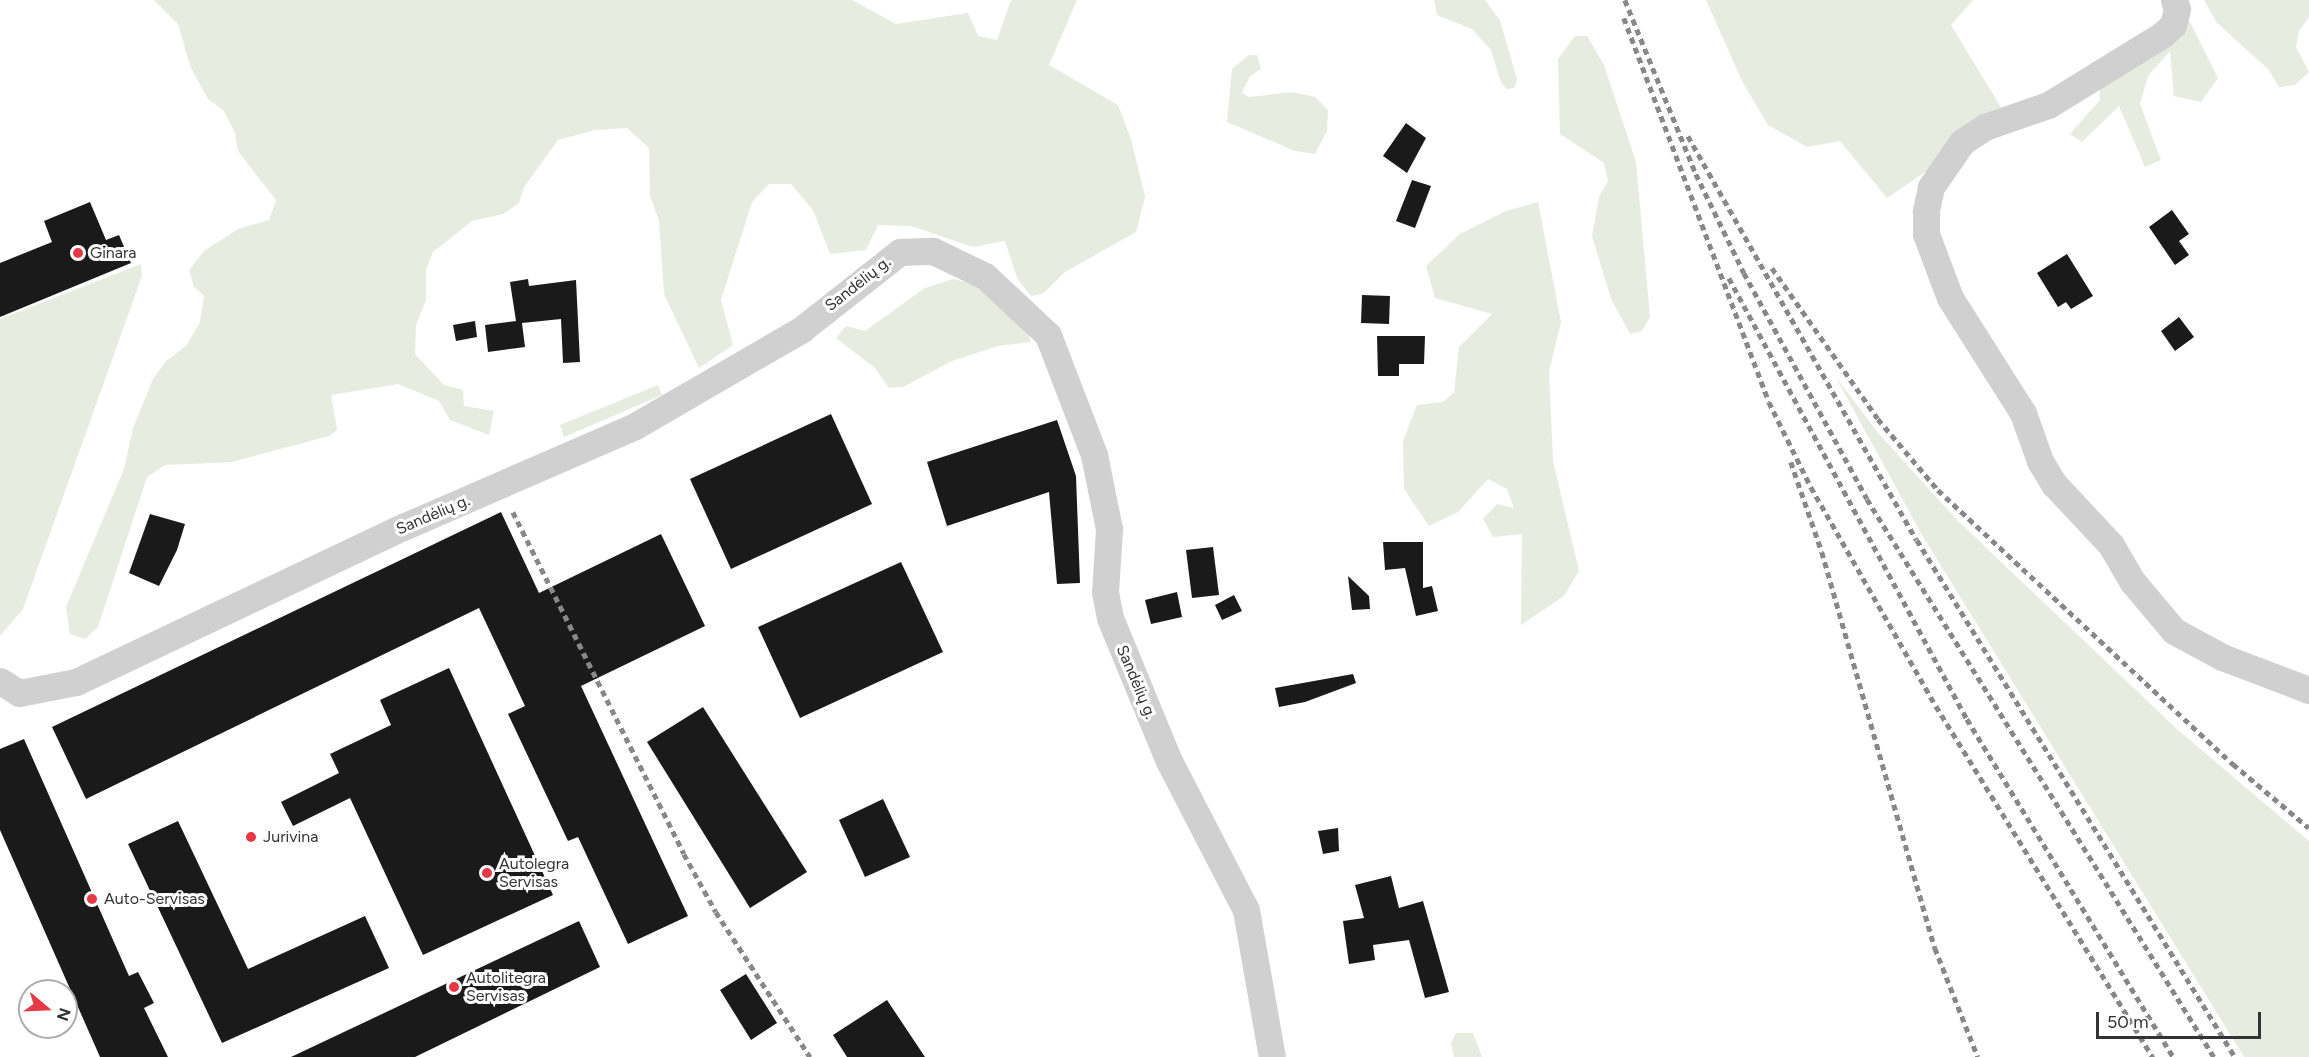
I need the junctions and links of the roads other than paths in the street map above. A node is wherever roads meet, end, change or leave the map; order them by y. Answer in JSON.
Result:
{"nodes":[{"id":1,"x":2175,"y":5,"type":"edge"},
{"id":2,"x":0,"y":681,"type":"edge"},
{"id":3,"x":2309,"y":690,"type":"edge"},
{"id":4,"x":1272,"y":1057,"type":"edge"}],
"edges":[{"from":1,"to":3,"type":"street"},
{"from":2,"to":4,"type":"street","name":"Sandėlių g."}]}
